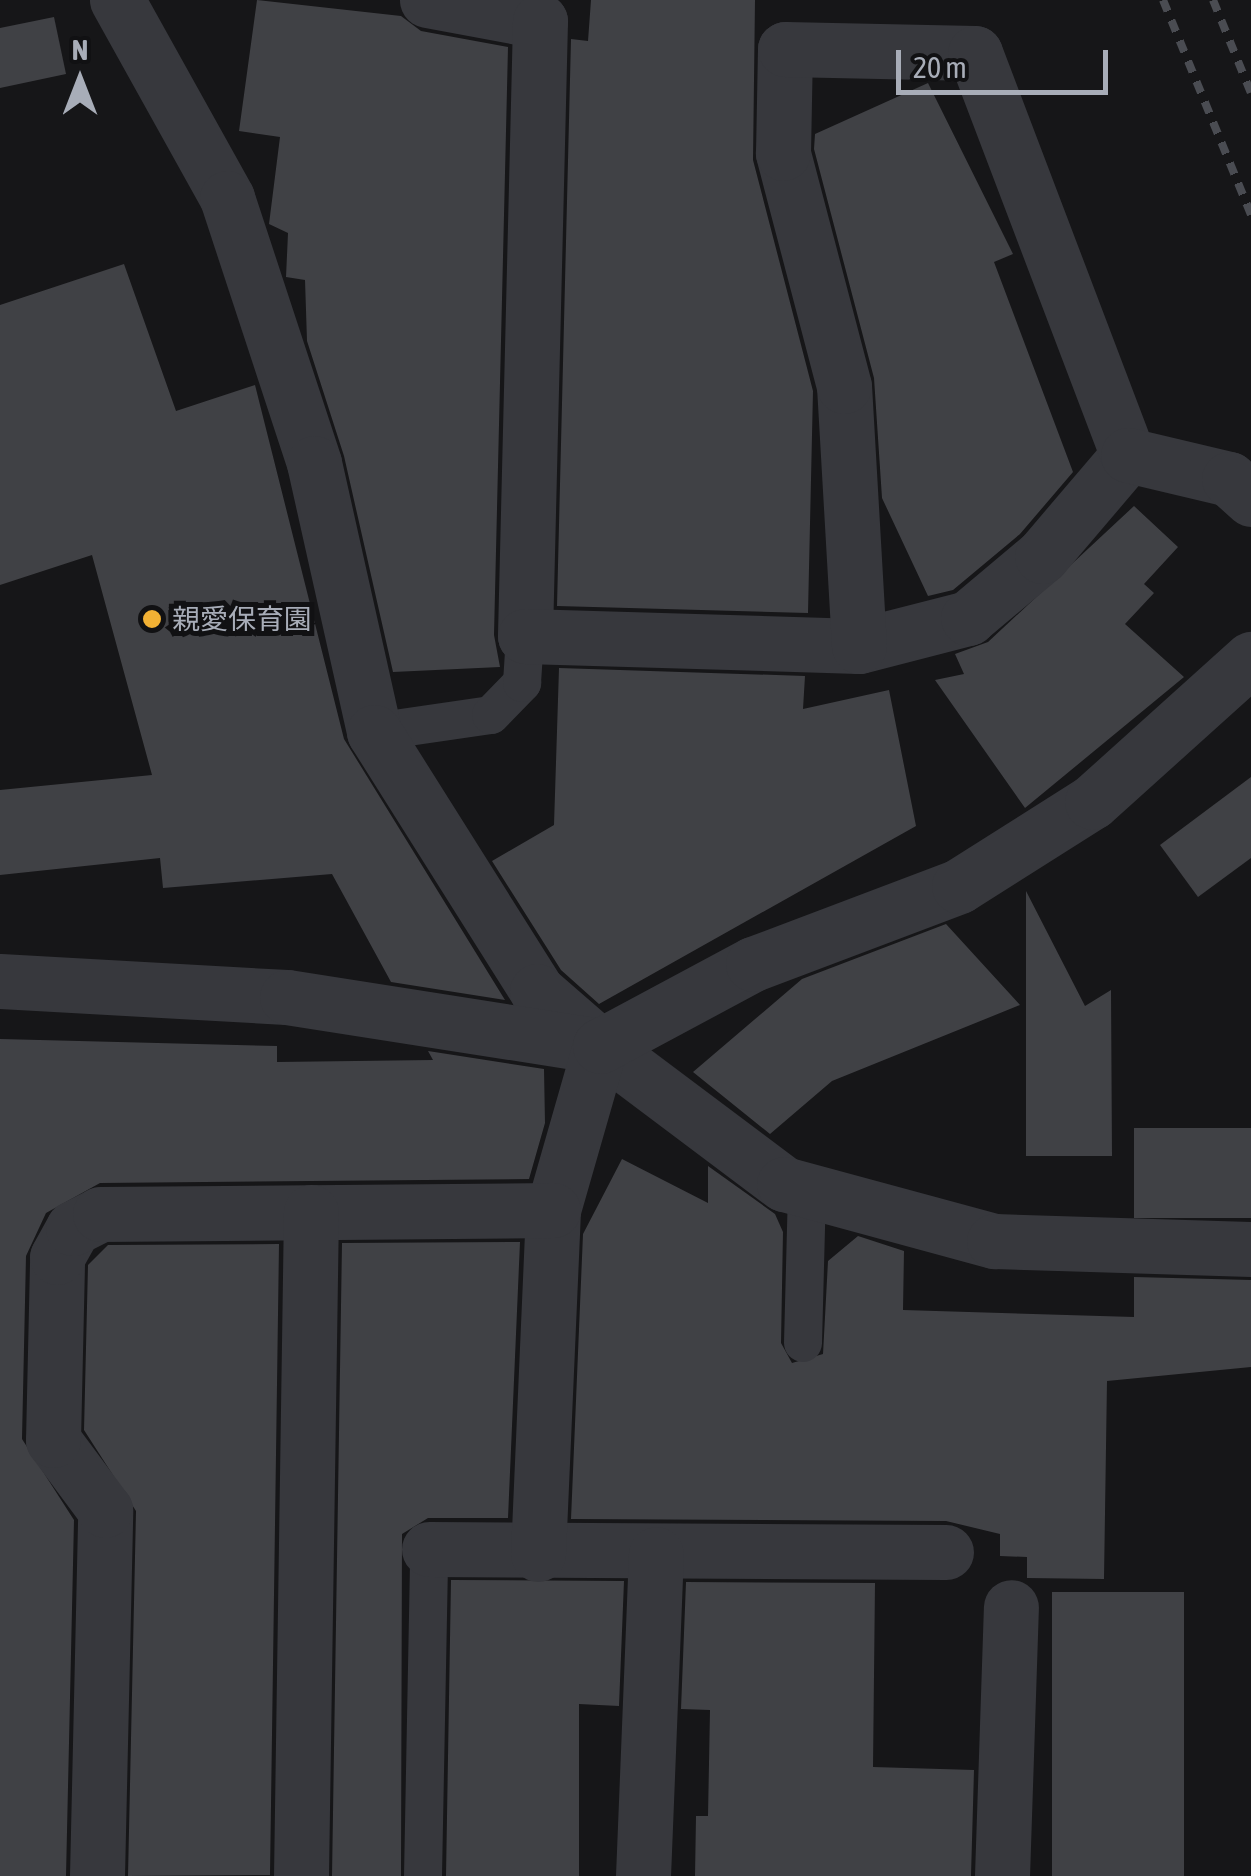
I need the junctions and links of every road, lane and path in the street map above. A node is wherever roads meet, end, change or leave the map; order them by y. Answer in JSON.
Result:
{"nodes":[{"id":1,"x":117,"y":0,"type":"edge"},
{"id":2,"x":427,"y":0,"type":"edge"},
{"id":3,"x":547,"y":10,"type":"edge"},
{"id":4,"x":1128,"y":454,"type":"junction"},
{"id":5,"x":1251,"y":498,"type":"edge"},
{"id":6,"x":525,"y":636,"type":"junction"},
{"id":7,"x":859,"y":646,"type":"junction"},
{"id":8,"x":1251,"y":659,"type":"edge"},
{"id":9,"x":374,"y":732,"type":"junction"},
{"id":10,"x":0,"y":981,"type":"edge"},
{"id":11,"x":600,"y":1046,"type":"junction"},
{"id":12,"x":807,"y":1190,"type":"junction"},
{"id":13,"x":553,"y":1210,"type":"junction"},
{"id":14,"x":311,"y":1212,"type":"junction"},
{"id":15,"x":1251,"y":1248,"type":"edge"},
{"id":16,"x":804,"y":1343,"type":"dead end"},
{"id":17,"x":429,"y":1549,"type":"joint"},
{"id":18,"x":946,"y":1552,"type":"dead end"},
{"id":19,"x":538,"y":1554,"type":"junction"},
{"id":20,"x":656,"y":1554,"type":"junction"},
{"id":21,"x":1010,"y":1607,"type":"dead end"},
{"id":22,"x":97,"y":1876,"type":"edge"},
{"id":23,"x":300,"y":1876,"type":"edge"},
{"id":24,"x":424,"y":1876,"type":"edge"},
{"id":25,"x":644,"y":1876,"type":"edge"},
{"id":26,"x":1002,"y":1876,"type":"edge"}],
"edges":[{"from":1,"to":9,"type":"street"},
{"from":2,"to":3,"type":"street"},
{"from":3,"to":6,"type":"street"},
{"from":4,"to":5,"type":"street"},
{"from":4,"to":7,"type":"street"},
{"from":4,"to":7,"type":"street"},
{"from":6,"to":7,"type":"street"},
{"from":6,"to":9,"type":"lane"},
{"from":8,"to":11,"type":"street"},
{"from":9,"to":11,"type":"street"},
{"from":10,"to":11,"type":"street"},
{"from":11,"to":12,"type":"street"},
{"from":11,"to":13,"type":"street"},
{"from":12,"to":15,"type":"street"},
{"from":12,"to":16,"type":"lane"},
{"from":13,"to":14,"type":"street"},
{"from":13,"to":19,"type":"street"},
{"from":14,"to":22,"type":"street"},
{"from":14,"to":23,"type":"street"},
{"from":17,"to":19,"type":"street"},
{"from":17,"to":24,"type":"lane"},
{"from":18,"to":20,"type":"street"},
{"from":19,"to":20,"type":"street"},
{"from":20,"to":25,"type":"street"},
{"from":21,"to":26,"type":"street"}]}
